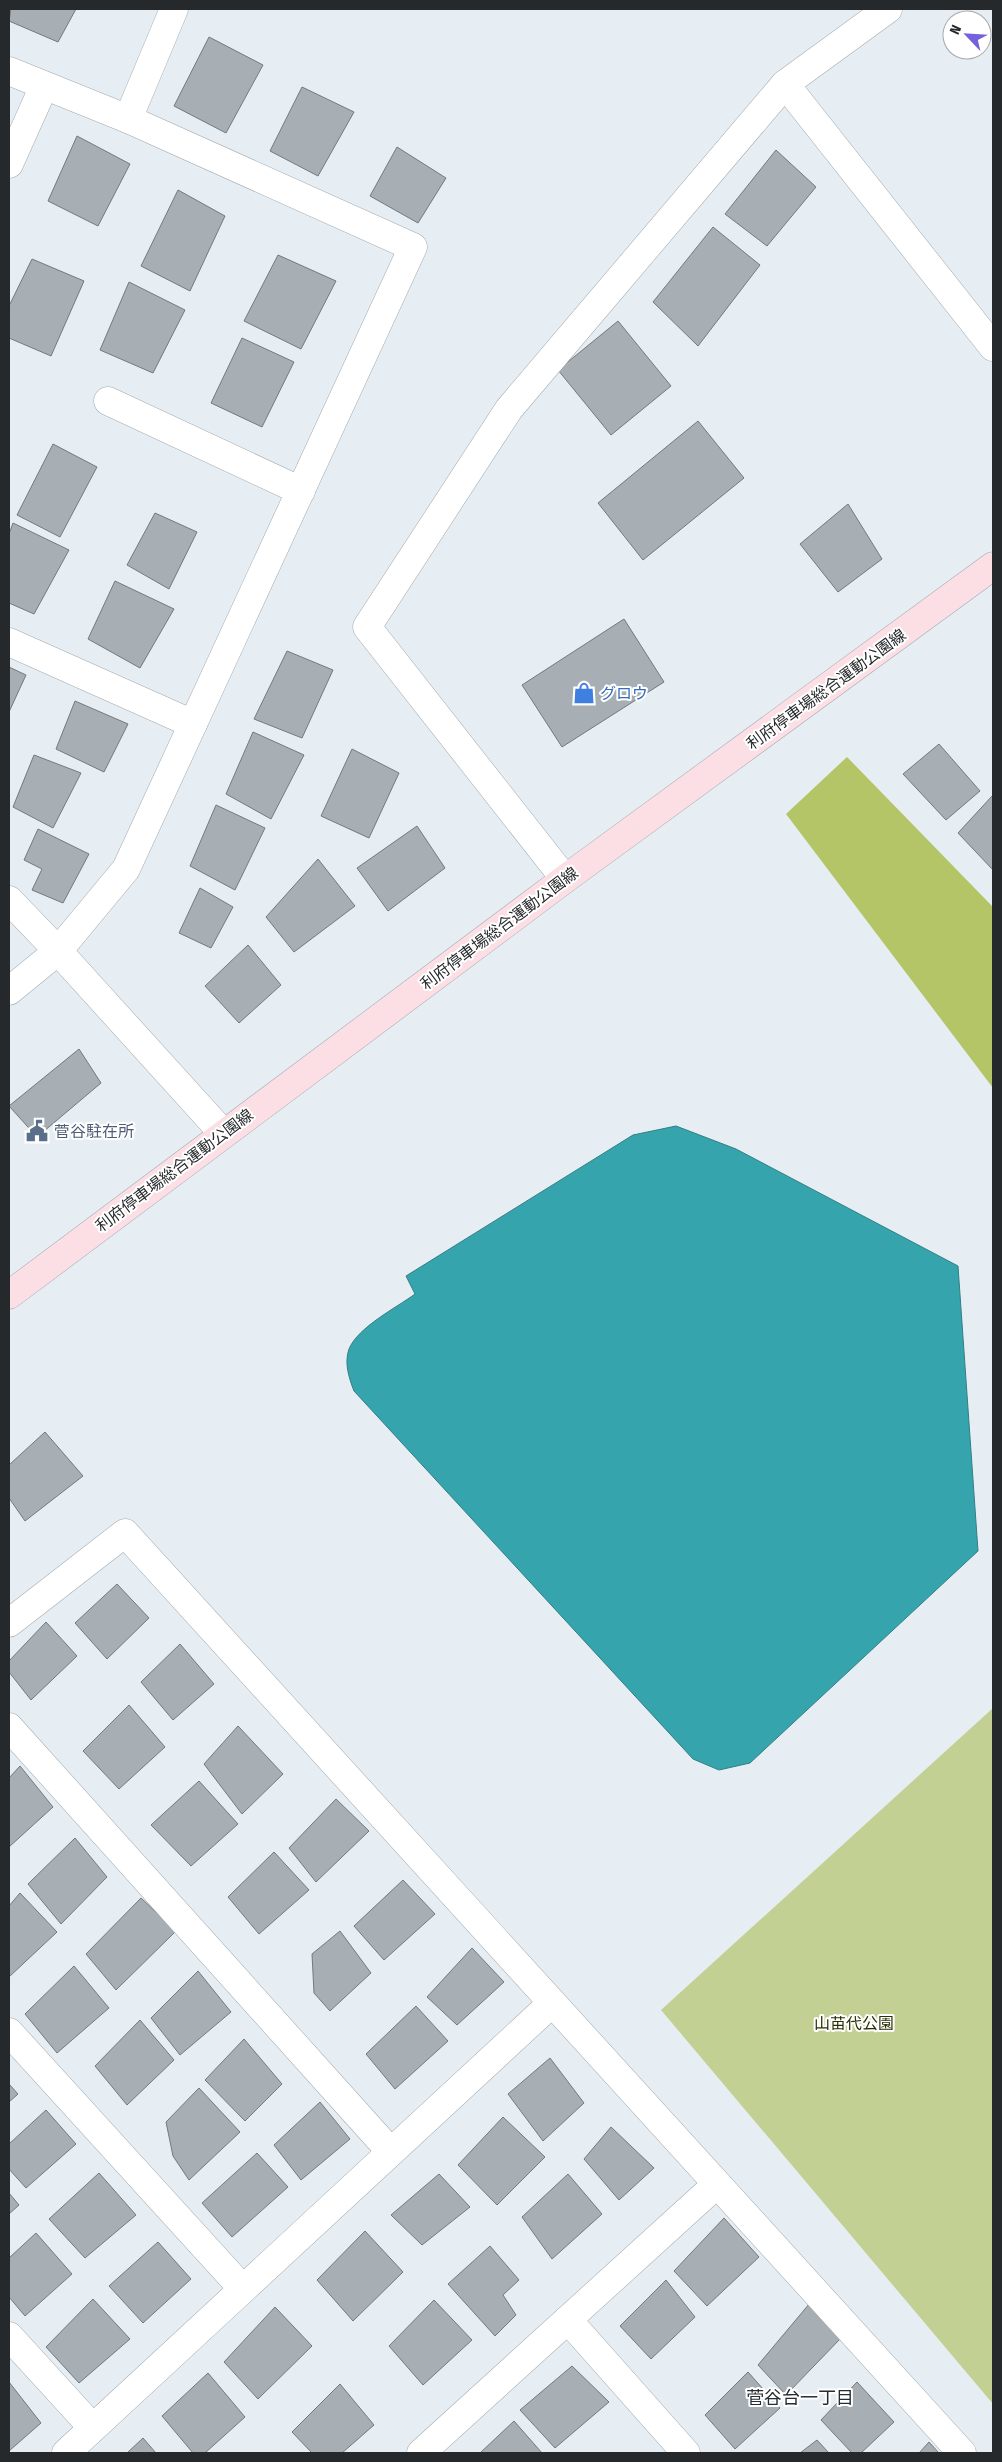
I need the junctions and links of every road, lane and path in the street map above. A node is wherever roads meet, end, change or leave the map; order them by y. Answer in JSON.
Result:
{"nodes":[{"id":1,"x":174,"y":9,"type":"edge"},
{"id":2,"x":888,"y":9,"type":"edge"},
{"id":3,"x":9,"y":71,"type":"edge"},
{"id":4,"x":785,"y":84,"type":"junction"},
{"id":5,"x":44,"y":86,"type":"junction"},
{"id":6,"x":128,"y":119,"type":"junction"},
{"id":7,"x":9,"y":164,"type":"edge"},
{"id":8,"x":993,"y":348,"type":"edge"},
{"id":9,"x":108,"y":401,"type":"dead end"},
{"id":10,"x":300,"y":491,"type":"junction"},
{"id":11,"x":993,"y":566,"type":"edge"},
{"id":12,"x":9,"y":642,"type":"edge"},
{"id":13,"x":193,"y":724,"type":"junction"},
{"id":14,"x":565,"y":879,"type":"junction"},
{"id":15,"x":9,"y":900,"type":"edge"},
{"id":16,"x":58,"y":951,"type":"junction"},
{"id":17,"x":9,"y":991,"type":"edge"},
{"id":18,"x":223,"y":1133,"type":"junction"},
{"id":19,"x":9,"y":1295,"type":"edge"},
{"id":20,"x":9,"y":1623,"type":"edge"},
{"id":21,"x":9,"y":1727,"type":"edge"},
{"id":22,"x":552,"y":2002,"type":"junction"},
{"id":23,"x":9,"y":2032,"type":"edge"},
{"id":24,"x":391,"y":2152,"type":"junction"},
{"id":25,"x":717,"y":2184,"type":"junction"},
{"id":26,"x":243,"y":2289,"type":"junction"},
{"id":27,"x":568,"y":2320,"type":"junction"},
{"id":28,"x":9,"y":2336,"type":"edge"},
{"id":29,"x":93,"y":2428,"type":"junction"},
{"id":30,"x":66,"y":2453,"type":"edge"},
{"id":31,"x":421,"y":2453,"type":"edge"},
{"id":32,"x":686,"y":2453,"type":"edge"},
{"id":33,"x":962,"y":2453,"type":"edge"}],
"edges":[{"from":1,"to":6,"type":"street"},
{"from":2,"to":4,"type":"street"},
{"from":3,"to":5,"type":"street"},
{"from":4,"to":8,"type":"street"},
{"from":4,"to":14,"type":"street"},
{"from":5,"to":6,"type":"street"},
{"from":5,"to":7,"type":"street"},
{"from":6,"to":10,"type":"street"},
{"from":9,"to":10,"type":"street"},
{"from":10,"to":13,"type":"street"},
{"from":11,"to":14,"type":"main road","name":"利府停車場総合運動公園線"},
{"from":12,"to":13,"type":"street"},
{"from":13,"to":16,"type":"street"},
{"from":14,"to":18,"type":"main road","name":"利府停車場総合運動公園線"},
{"from":15,"to":16,"type":"street"},
{"from":16,"to":17,"type":"street"},
{"from":16,"to":18,"type":"street"},
{"from":18,"to":19,"type":"main road","name":"利府停車場総合運動公園線"},
{"from":20,"to":22,"type":"street"},
{"from":21,"to":24,"type":"street"},
{"from":22,"to":24,"type":"street"},
{"from":22,"to":25,"type":"street"},
{"from":23,"to":26,"type":"street"},
{"from":24,"to":26,"type":"street"},
{"from":25,"to":27,"type":"street"},
{"from":25,"to":33,"type":"street"},
{"from":26,"to":29,"type":"street"},
{"from":27,"to":31,"type":"street"},
{"from":27,"to":32,"type":"street"},
{"from":28,"to":29,"type":"street"},
{"from":29,"to":30,"type":"street"}]}
